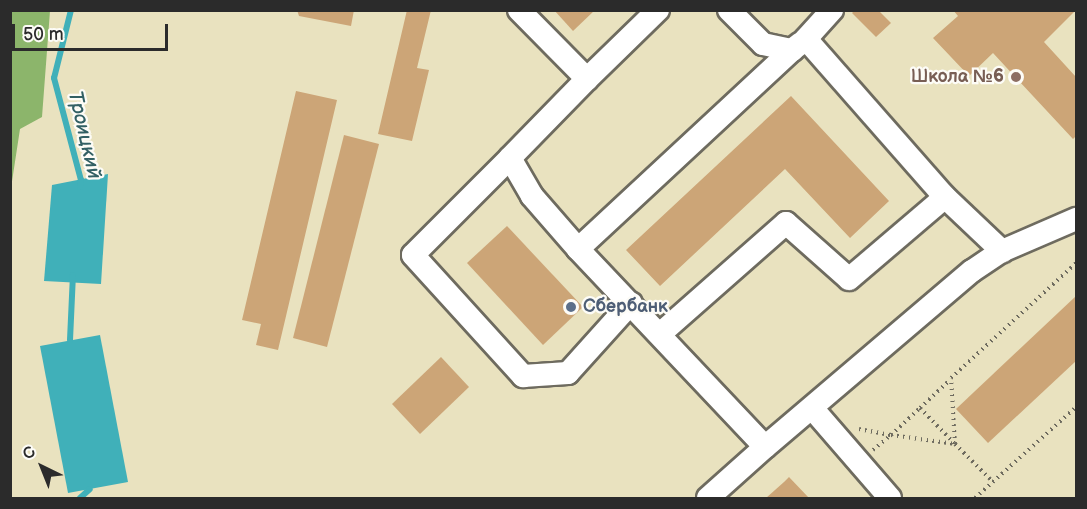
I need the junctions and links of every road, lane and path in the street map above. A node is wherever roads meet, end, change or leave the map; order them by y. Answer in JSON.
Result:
{"nodes":[{"id":1,"x":519,"y":10,"type":"edge"},
{"id":2,"x":658,"y":10,"type":"edge"},
{"id":3,"x":729,"y":10,"type":"edge"},
{"id":4,"x":832,"y":10,"type":"edge"},
{"id":5,"x":799,"y":45,"type":"junction"},
{"id":6,"x":587,"y":79,"type":"junction"},
{"id":7,"x":510,"y":158,"type":"junction"},
{"id":8,"x":945,"y":197,"type":"junction"},
{"id":9,"x":1072,"y":227,"type":"edge"},
{"id":10,"x":578,"y":249,"type":"junction"},
{"id":11,"x":1002,"y":251,"type":"junction"},
{"id":12,"x":1077,"y":263,"type":"edge"},
{"id":13,"x":631,"y":303,"type":"junction"},
{"id":14,"x":660,"y":334,"type":"junction"},
{"id":15,"x":951,"y":378,"type":"junction"},
{"id":16,"x":1077,"y":407,"type":"edge"},
{"id":17,"x":812,"y":408,"type":"junction"},
{"id":18,"x":920,"y":408,"type":"junction"},
{"id":19,"x":857,"y":428,"type":"dead end"},
{"id":20,"x":891,"y":435,"type":"junction"},
{"id":21,"x":955,"y":444,"type":"junction"},
{"id":22,"x":765,"y":447,"type":"junction"},
{"id":23,"x":860,"y":463,"type":"junction"},
{"id":24,"x":993,"y":482,"type":"junction"},
{"id":25,"x":708,"y":498,"type":"edge"},
{"id":26,"x":890,"y":498,"type":"edge"},
{"id":27,"x":975,"y":498,"type":"edge"}],
"edges":[{"from":1,"to":6,"type":"lane"},
{"from":2,"to":6,"type":"lane"},
{"from":3,"to":5,"type":"lane"},
{"from":4,"to":5,"type":"lane"},
{"from":5,"to":8,"type":"lane"},
{"from":5,"to":10,"type":"lane"},
{"from":6,"to":7,"type":"lane"},
{"from":7,"to":10,"type":"lane"},
{"from":7,"to":13,"type":"lane"},
{"from":8,"to":11,"type":"lane"},
{"from":8,"to":14,"type":"lane"},
{"from":9,"to":11,"type":"lane"},
{"from":10,"to":13,"type":"lane"},
{"from":11,"to":17,"type":"lane"},
{"from":12,"to":15,"type":"path"},
{"from":13,"to":14,"type":"lane"},
{"from":14,"to":22,"type":"lane"},
{"from":15,"to":18,"type":"path"},
{"from":15,"to":21,"type":"path"},
{"from":16,"to":24,"type":"path"},
{"from":17,"to":22,"type":"lane"},
{"from":17,"to":23,"type":"lane"},
{"from":18,"to":20,"type":"path"},
{"from":18,"to":21,"type":"path"},
{"from":19,"to":20,"type":"path"},
{"from":20,"to":21,"type":"path"},
{"from":20,"to":23,"type":"path"},
{"from":21,"to":24,"type":"path"},
{"from":22,"to":25,"type":"lane"},
{"from":23,"to":26,"type":"lane"},
{"from":24,"to":27,"type":"path"}]}
